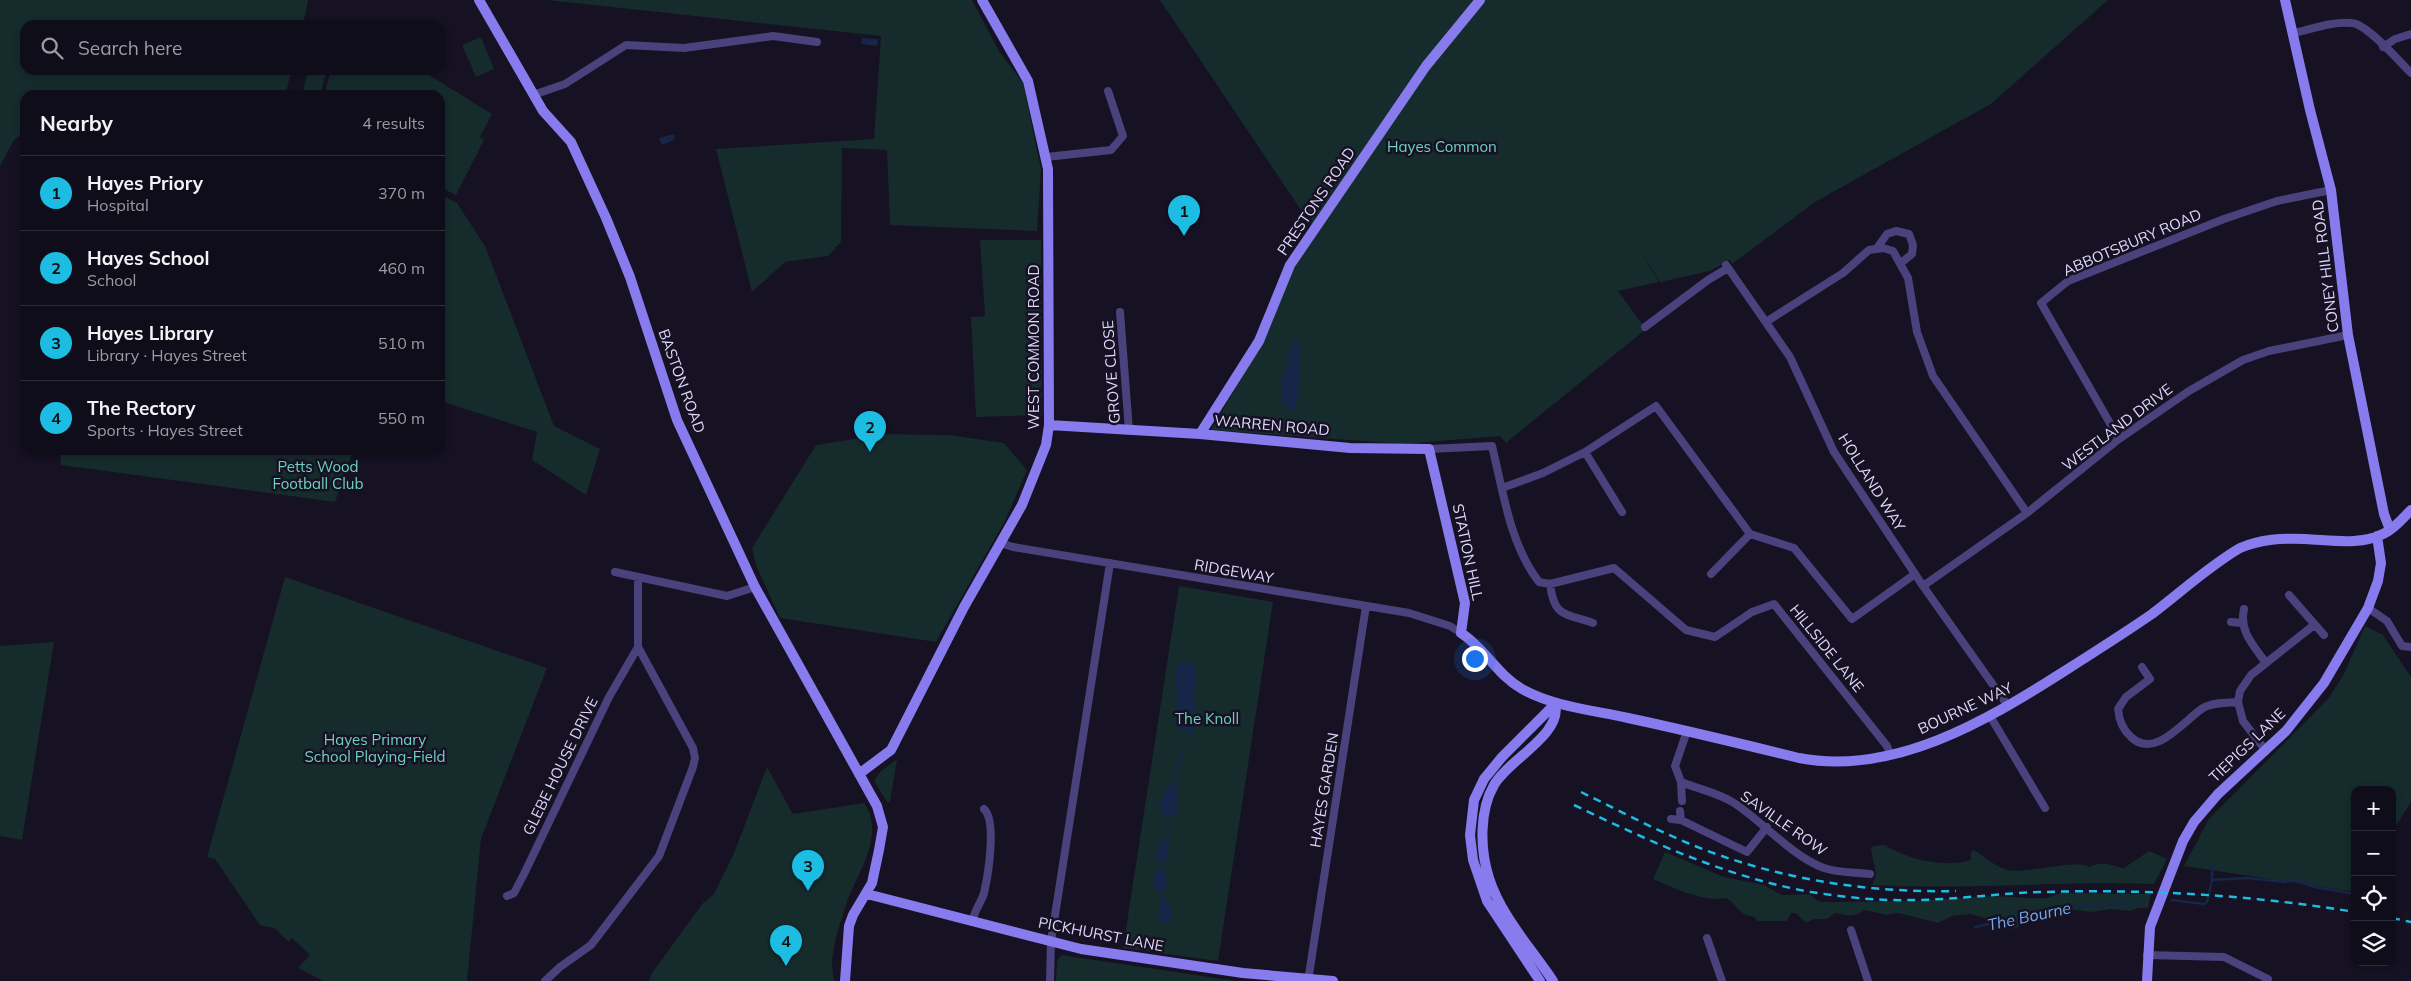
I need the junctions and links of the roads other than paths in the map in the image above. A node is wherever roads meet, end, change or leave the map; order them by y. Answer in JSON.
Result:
{"nodes":[{"id":1,"x":479,"y":0,"type":"edge"},
{"id":2,"x":982,"y":0,"type":"edge"},
{"id":3,"x":1480,"y":0,"type":"edge"},
{"id":4,"x":2285,"y":0,"type":"edge"},
{"id":5,"x":2294,"y":33,"type":"junction"},
{"id":6,"x":2411,"y":34,"type":"edge"},
{"id":7,"x":817,"y":42,"type":"dead end"},
{"id":8,"x":2383,"y":46,"type":"junction"},
{"id":9,"x":2411,"y":73,"type":"edge"},
{"id":10,"x":1108,"y":91,"type":"dead end"},
{"id":11,"x":533,"y":95,"type":"junction"},
{"id":12,"x":1046,"y":157,"type":"junction"},
{"id":13,"x":2331,"y":190,"type":"junction"},
{"id":14,"x":1877,"y":248,"type":"junction"},
{"id":15,"x":1900,"y":263,"type":"junction"},
{"id":16,"x":1120,"y":312,"type":"dead end"},
{"id":17,"x":1766,"y":322,"type":"junction"},
{"id":18,"x":1645,"y":327,"type":"dead end"},
{"id":19,"x":2348,"y":335,"type":"junction"},
{"id":20,"x":1050,"y":425,"type":"junction"},
{"id":21,"x":1129,"y":431,"type":"junction"},
{"id":22,"x":1200,"y":434,"type":"junction"},
{"id":23,"x":2119,"y":439,"type":"junction"},
{"id":24,"x":1429,"y":449,"type":"junction"},
{"id":25,"x":1585,"y":452,"type":"junction"},
{"id":26,"x":1502,"y":488,"type":"junction"},
{"id":27,"x":2411,"y":510,"type":"edge"},
{"id":28,"x":1622,"y":512,"type":"dead end"},
{"id":29,"x":2027,"y":513,"type":"junction"},
{"id":30,"x":2390,"y":530,"type":"junction"},
{"id":31,"x":1750,"y":534,"type":"junction"},
{"id":32,"x":2377,"y":536,"type":"junction"},
{"id":33,"x":1000,"y":543,"type":"junction"},
{"id":34,"x":1110,"y":563,"type":"junction"},
{"id":35,"x":615,"y":572,"type":"dead end"},
{"id":36,"x":1711,"y":574,"type":"dead end"},
{"id":37,"x":1915,"y":574,"type":"junction"},
{"id":38,"x":638,"y":577,"type":"junction"},
{"id":39,"x":1550,"y":584,"type":"junction"},
{"id":40,"x":1924,"y":586,"type":"junction"},
{"id":41,"x":755,"y":587,"type":"junction"},
{"id":42,"x":2289,"y":595,"type":"dead end"},
{"id":43,"x":1366,"y":606,"type":"junction"},
{"id":44,"x":2368,"y":608,"type":"junction"},
{"id":45,"x":2244,"y":609,"type":"dead end"},
{"id":46,"x":2230,"y":622,"type":"dead end"},
{"id":47,"x":1593,"y":623,"type":"dead end"},
{"id":48,"x":2242,"y":623,"type":"junction"},
{"id":49,"x":2314,"y":625,"type":"junction"},
{"id":50,"x":1461,"y":633,"type":"junction"},
{"id":51,"x":2324,"y":635,"type":"dead end"},
{"id":52,"x":638,"y":647,"type":"junction"},
{"id":53,"x":2411,"y":648,"type":"edge"},
{"id":54,"x":2266,"y":663,"type":"junction"},
{"id":55,"x":2142,"y":667,"type":"dead end"},
{"id":56,"x":2238,"y":702,"type":"junction"},
{"id":57,"x":1555,"y":704,"type":"junction"},
{"id":58,"x":2008,"y":706,"type":"junction"},
{"id":59,"x":1990,"y":716,"type":"junction"},
{"id":60,"x":1687,"y":731,"type":"junction"},
{"id":61,"x":2266,"y":751,"type":"junction"},
{"id":62,"x":1890,"y":754,"type":"junction"},
{"id":63,"x":859,"y":774,"type":"junction"},
{"id":64,"x":1680,"y":782,"type":"junction"},
{"id":65,"x":1682,"y":801,"type":"dead end"},
{"id":66,"x":2045,"y":808,"type":"dead end"},
{"id":67,"x":984,"y":809,"type":"dead end"},
{"id":68,"x":1680,"y":812,"type":"dead end"},
{"id":69,"x":1671,"y":819,"type":"dead end"},
{"id":70,"x":1681,"y":820,"type":"junction"},
{"id":71,"x":1767,"y":827,"type":"junction"},
{"id":72,"x":1870,"y":874,"type":"dead end"},
{"id":73,"x":867,"y":894,"type":"junction"},
{"id":74,"x":507,"y":896,"type":"dead end"},
{"id":75,"x":972,"y":922,"type":"junction"},
{"id":76,"x":1851,"y":930,"type":"dead end"},
{"id":77,"x":1707,"y":938,"type":"dead end"},
{"id":78,"x":1051,"y":942,"type":"junction"},
{"id":79,"x":2147,"y":955,"type":"junction"},
{"id":80,"x":2268,"y":978,"type":"dead end"},
{"id":81,"x":1309,"y":980,"type":"edge"},
{"id":82,"x":545,"y":981,"type":"edge"},
{"id":83,"x":845,"y":981,"type":"edge"},
{"id":84,"x":1050,"y":981,"type":"edge"},
{"id":85,"x":1333,"y":981,"type":"edge"},
{"id":86,"x":1540,"y":981,"type":"edge"},
{"id":87,"x":1553,"y":981,"type":"edge"},
{"id":88,"x":1722,"y":981,"type":"edge"},
{"id":89,"x":1868,"y":981,"type":"edge"},
{"id":90,"x":2147,"y":981,"type":"edge"}],
"edges":[{"from":1,"to":11,"type":"street","name":"BASTON ROAD"},
{"from":2,"to":12,"type":"street","name":"WEST COMMON ROAD"},
{"from":3,"to":22,"type":"street","name":"PRESTONS ROAD"},
{"from":4,"to":5,"type":"street","name":"CONEY HILL ROAD"},
{"from":5,"to":8,"type":"street"},
{"from":5,"to":13,"type":"street","name":"CONEY HILL ROAD"},
{"from":6,"to":8,"type":"street"},
{"from":7,"to":11,"type":"street"},
{"from":8,"to":9,"type":"street"},
{"from":10,"to":12,"type":"street"},
{"from":11,"to":41,"type":"street","name":"BASTON ROAD"},
{"from":12,"to":20,"type":"street","name":"WEST COMMON ROAD"},
{"from":13,"to":19,"type":"street","name":"CONEY HILL ROAD"},
{"from":13,"to":23,"type":"street","name":"ABBOTSBURY ROAD"},
{"from":14,"to":15,"type":"street"},
{"from":14,"to":15,"type":"street"},
{"from":14,"to":17,"type":"street"},
{"from":15,"to":29,"type":"street"},
{"from":16,"to":21,"type":"street","name":"GROVE CLOSE"},
{"from":17,"to":18,"type":"street","name":"HOLLAND WAY"},
{"from":17,"to":37,"type":"street","name":"HOLLAND WAY"},
{"from":19,"to":23,"type":"street","name":"WESTLAND DRIVE"},
{"from":19,"to":30,"type":"street","name":"CONEY HILL ROAD"},
{"from":20,"to":21,"type":"street","name":"WARREN ROAD"},
{"from":20,"to":33,"type":"street","name":"WEST COMMON ROAD"},
{"from":21,"to":22,"type":"street","name":"WARREN ROAD"},
{"from":22,"to":24,"type":"street","name":"WARREN ROAD"},
{"from":23,"to":29,"type":"street","name":"WESTLAND DRIVE"},
{"from":24,"to":26,"type":"street","name":"WARREN ROAD"},
{"from":24,"to":50,"type":"street","name":"STATION HILL"},
{"from":25,"to":26,"type":"street"},
{"from":25,"to":28,"type":"street"},
{"from":25,"to":31,"type":"street"},
{"from":26,"to":39,"type":"street"},
{"from":27,"to":30,"type":"street","name":"BOURNE WAY"},
{"from":29,"to":40,"type":"street","name":"WESTLAND DRIVE"},
{"from":30,"to":32,"type":"street","name":"BOURNE WAY"},
{"from":31,"to":36,"type":"street"},
{"from":31,"to":37,"type":"street"},
{"from":32,"to":44,"type":"street","name":"TIEPIGS LANE"},
{"from":32,"to":58,"type":"street","name":"BOURNE WAY"},
{"from":33,"to":34,"type":"street","name":"RIDGEWAY"},
{"from":33,"to":63,"type":"street","name":"WEST COMMON ROAD"},
{"from":34,"to":43,"type":"street","name":"RIDGEWAY"},
{"from":34,"to":78,"type":"street"},
{"from":35,"to":38,"type":"street"},
{"from":37,"to":40,"type":"street","name":"HOLLAND WAY"},
{"from":38,"to":41,"type":"street"},
{"from":38,"to":52,"type":"street"},
{"from":39,"to":47,"type":"street"},
{"from":39,"to":62,"type":"street","name":"HILLSIDE LANE"},
{"from":40,"to":58,"type":"street","name":"HOLLAND WAY"},
{"from":41,"to":63,"type":"street","name":"BASTON ROAD"},
{"from":42,"to":49,"type":"street"},
{"from":43,"to":50,"type":"street","name":"RIDGEWAY"},
{"from":43,"to":81,"type":"street","name":"HAYES GARDEN"},
{"from":44,"to":53,"type":"street"},
{"from":44,"to":61,"type":"street","name":"TIEPIGS LANE"},
{"from":45,"to":48,"type":"street"},
{"from":46,"to":48,"type":"street"},
{"from":48,"to":54,"type":"street"},
{"from":49,"to":51,"type":"street"},
{"from":49,"to":54,"type":"street"},
{"from":50,"to":57,"type":"street"},
{"from":52,"to":74,"type":"street","name":"GLEBE HOUSE DRIVE"},
{"from":52,"to":82,"type":"street"},
{"from":54,"to":56,"type":"street"},
{"from":55,"to":56,"type":"street"},
{"from":56,"to":61,"type":"street"},
{"from":57,"to":60,"type":"street","name":"BOURNE WAY"},
{"from":57,"to":86,"type":"street"},
{"from":57,"to":87,"type":"street"},
{"from":58,"to":59,"type":"street","name":"BOURNE WAY"},
{"from":59,"to":62,"type":"street","name":"BOURNE WAY"},
{"from":59,"to":66,"type":"street"},
{"from":60,"to":62,"type":"street","name":"BOURNE WAY"},
{"from":60,"to":64,"type":"street"},
{"from":61,"to":79,"type":"street","name":"TIEPIGS LANE"},
{"from":63,"to":73,"type":"street","name":"BASTON ROAD"},
{"from":64,"to":65,"type":"street"},
{"from":64,"to":71,"type":"street","name":"SAVILLE ROW"},
{"from":67,"to":75,"type":"street"},
{"from":68,"to":70,"type":"street"},
{"from":69,"to":70,"type":"street"},
{"from":70,"to":71,"type":"street"},
{"from":71,"to":72,"type":"street","name":"SAVILLE ROW"},
{"from":73,"to":75,"type":"street","name":"PICKHURST LANE"},
{"from":73,"to":83,"type":"street","name":"BASTON ROAD"},
{"from":75,"to":78,"type":"street","name":"PICKHURST LANE"},
{"from":76,"to":89,"type":"street"},
{"from":77,"to":88,"type":"street"},
{"from":78,"to":81,"type":"street","name":"PICKHURST LANE"},
{"from":78,"to":84,"type":"street"},
{"from":79,"to":80,"type":"street"},
{"from":79,"to":90,"type":"street","name":"TIEPIGS LANE"},
{"from":81,"to":85,"type":"street","name":"PICKHURST LANE"}]}
